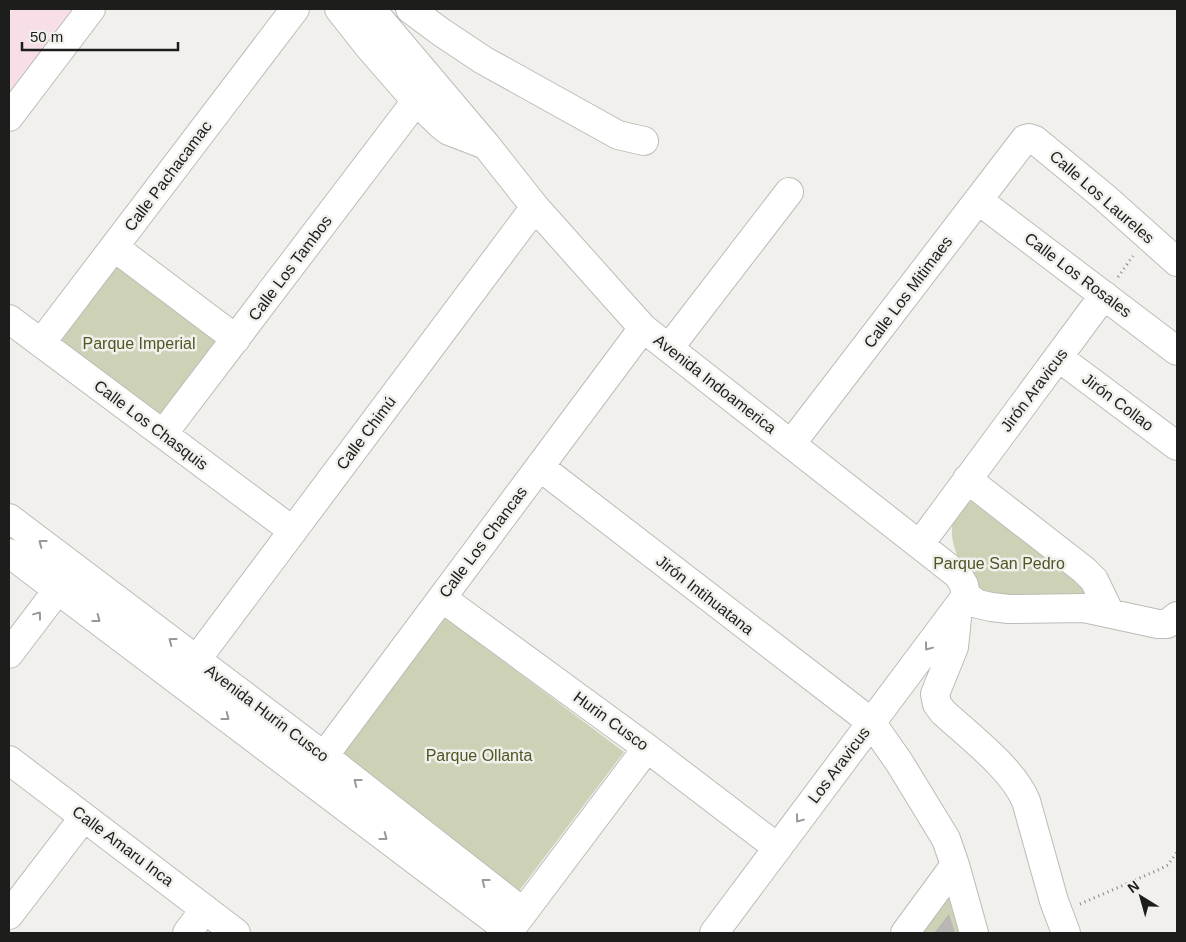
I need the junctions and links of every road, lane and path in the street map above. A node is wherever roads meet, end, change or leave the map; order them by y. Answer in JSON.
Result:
{"nodes":[{"id":1,"x":92,"y":9,"type":"edge"},
{"id":2,"x":294,"y":9,"type":"edge"},
{"id":3,"x":338,"y":9,"type":"edge"},
{"id":4,"x":370,"y":9,"type":"edge"},
{"id":5,"x":410,"y":9,"type":"edge"},
{"id":6,"x":416,"y":101,"type":"junction"},
{"id":7,"x":9,"y":117,"type":"edge"},
{"id":8,"x":1024,"y":140,"type":"joint"},
{"id":9,"x":644,"y":141,"type":"dead end"},
{"id":10,"x":486,"y":145,"type":"junction"},
{"id":11,"x":789,"y":192,"type":"dead end"},
{"id":12,"x":978,"y":200,"type":"junction"},
{"id":13,"x":536,"y":207,"type":"junction"},
{"id":14,"x":1148,"y":236,"type":"junction"},
{"id":15,"x":114,"y":247,"type":"junction"},
{"id":16,"x":1177,"y":262,"type":"edge"},
{"id":17,"x":1104,"y":295,"type":"junction"},
{"id":18,"x":9,"y":319,"type":"edge"},
{"id":19,"x":643,"y":328,"type":"junction"},
{"id":20,"x":236,"y":339,"type":"junction"},
{"id":21,"x":41,"y":343,"type":"junction"},
{"id":22,"x":669,"y":348,"type":"junction"},
{"id":23,"x":1177,"y":351,"type":"edge"},
{"id":24,"x":1058,"y":357,"type":"junction"},
{"id":25,"x":163,"y":434,"type":"junction"},
{"id":26,"x":791,"y":444,"type":"junction"},
{"id":27,"x":1177,"y":446,"type":"edge"},
{"id":28,"x":540,"y":467,"type":"junction"},
{"id":29,"x":967,"y":480,"type":"junction"},
{"id":30,"x":9,"y":518,"type":"edge"},
{"id":31,"x":293,"y":531,"type":"junction"},
{"id":32,"x":920,"y":544,"type":"junction"},
{"id":33,"x":9,"y":552,"type":"edge"},
{"id":34,"x":75,"y":568,"type":"junction"},
{"id":35,"x":58,"y":590,"type":"junction"},
{"id":36,"x":442,"y":598,"type":"junction"},
{"id":37,"x":962,"y":602,"type":"junction"},
{"id":38,"x":1110,"y":613,"type":"junction"},
{"id":39,"x":1177,"y":616,"type":"edge"},
{"id":40,"x":9,"y":654,"type":"edge"},
{"id":41,"x":196,"y":659,"type":"junction"},
{"id":42,"x":871,"y":722,"type":"junction"},
{"id":43,"x":647,"y":748,"type":"junction"},
{"id":44,"x":324,"y":756,"type":"junction"},
{"id":45,"x":9,"y":760,"type":"edge"},
{"id":46,"x":84,"y":817,"type":"junction"},
{"id":47,"x":778,"y":848,"type":"junction"},
{"id":48,"x":1177,"y":852,"type":"edge"},
{"id":49,"x":955,"y":865,"type":"junction"},
{"id":50,"x":205,"y":910,"type":"junction"},
{"id":51,"x":9,"y":915,"type":"edge"},
{"id":52,"x":513,"y":926,"type":"edge"},
{"id":53,"x":1064,"y":928,"type":"edge"},
{"id":54,"x":188,"y":933,"type":"edge"},
{"id":55,"x":236,"y":933,"type":"edge"},
{"id":56,"x":714,"y":933,"type":"edge"},
{"id":57,"x":905,"y":933,"type":"edge"},
{"id":58,"x":974,"y":933,"type":"edge"}],
"edges":[{"from":1,"to":7,"type":"street"},
{"from":2,"to":15,"type":"street","name":"Calle Pachacamac"},
{"from":3,"to":6,"type":"street"},
{"from":4,"to":10,"type":"street","name":"Avenida Indoamerica"},
{"from":5,"to":9,"type":"street"},
{"from":6,"to":10,"type":"street"},
{"from":6,"to":20,"type":"street","name":"Calle Los Tambos"},
{"from":8,"to":12,"type":"street","name":"Calle Los Mitimaes"},
{"from":8,"to":14,"type":"street","name":"Calle Los Laureles"},
{"from":10,"to":13,"type":"street","name":"Avenida Indoamerica"},
{"from":11,"to":22,"type":"street"},
{"from":12,"to":17,"type":"street","name":"Calle Los Rosales"},
{"from":12,"to":26,"type":"street","name":"Calle Los Mitimaes"},
{"from":13,"to":19,"type":"street","name":"Avenida Indoamerica"},
{"from":13,"to":31,"type":"street","name":"Calle Chimú"},
{"from":14,"to":16,"type":"street","name":"Calle Los Laureles"},
{"from":14,"to":17,"type":"path"},
{"from":15,"to":20,"type":"street"},
{"from":15,"to":21,"type":"street","name":"Calle Pachacamac"},
{"from":17,"to":23,"type":"street","name":"Calle Los Rosales"},
{"from":17,"to":24,"type":"street","name":"Jirón Aravicus"},
{"from":18,"to":21,"type":"street","name":"Calle Los Chasquis"},
{"from":19,"to":22,"type":"street","name":"Avenida Indoamerica"},
{"from":19,"to":28,"type":"street","name":"Calle Los Chancas"},
{"from":20,"to":25,"type":"street","name":"Calle Los Tambos"},
{"from":21,"to":25,"type":"street","name":"Calle Los Chasquis"},
{"from":22,"to":26,"type":"street","name":"Avenida Indoamerica"},
{"from":24,"to":27,"type":"street","name":"Jirón Collao"},
{"from":24,"to":29,"type":"street","name":"Jirón Aravicus"},
{"from":25,"to":31,"type":"street","name":"Calle Los Chasquis"},
{"from":26,"to":32,"type":"street","name":"Avenida Indoamerica"},
{"from":28,"to":36,"type":"street","name":"Calle Los Chancas"},
{"from":28,"to":42,"type":"street","name":"Jirón Intihuatana"},
{"from":29,"to":32,"type":"street","name":"Jirón Aravicus"},
{"from":29,"to":38,"type":"street"},
{"from":34,"to":30,"type":"street","name":"Avenida Hurin Cusco","one_way":true},
{"from":31,"to":41,"type":"street","name":"Calle Chimú"},
{"from":32,"to":37,"type":"street","name":"Avenida Indoamerica"},
{"from":33,"to":35,"type":"street","name":"Avenida Hurin Cusco"},
{"from":34,"to":35,"type":"street"},
{"from":41,"to":34,"type":"street","name":"Avenida Hurin Cusco","one_way":true},
{"from":40,"to":35,"type":"street","one_way":true},
{"from":35,"to":52,"type":"street","name":"Avenida Hurin Cusco","one_way":true},
{"from":36,"to":43,"type":"street","name":"Hurin Cusco"},
{"from":36,"to":44,"type":"street","name":"Calle Los Chancas"},
{"from":37,"to":38,"type":"street"},
{"from":37,"to":42,"type":"street","name":"Los Aravicus","one_way":true},
{"from":37,"to":53,"type":"street"},
{"from":38,"to":39,"type":"street"},
{"from":41,"to":44,"type":"street","name":"Avenida Hurin Cusco"},
{"from":42,"to":47,"type":"street","name":"Los Aravicus","one_way":true},
{"from":42,"to":49,"type":"street","name":"Jirón Intihuatana"},
{"from":43,"to":47,"type":"street","name":"Hurin Cusco"},
{"from":43,"to":52,"type":"street"},
{"from":52,"to":44,"type":"street","name":"Avenida Hurin Cusco","one_way":true},
{"from":45,"to":46,"type":"street","name":"Calle Amaru Inca"},
{"from":46,"to":50,"type":"street","name":"Calle Amaru Inca"},
{"from":46,"to":51,"type":"street"},
{"from":47,"to":56,"type":"street","name":"Los Aravicus"},
{"from":48,"to":53,"type":"path"},
{"from":49,"to":57,"type":"street"},
{"from":49,"to":58,"type":"street","name":"Jirón Intihuatana"},
{"from":50,"to":54,"type":"street"},
{"from":50,"to":55,"type":"street","name":"Calle Amaru Inca"}]}
